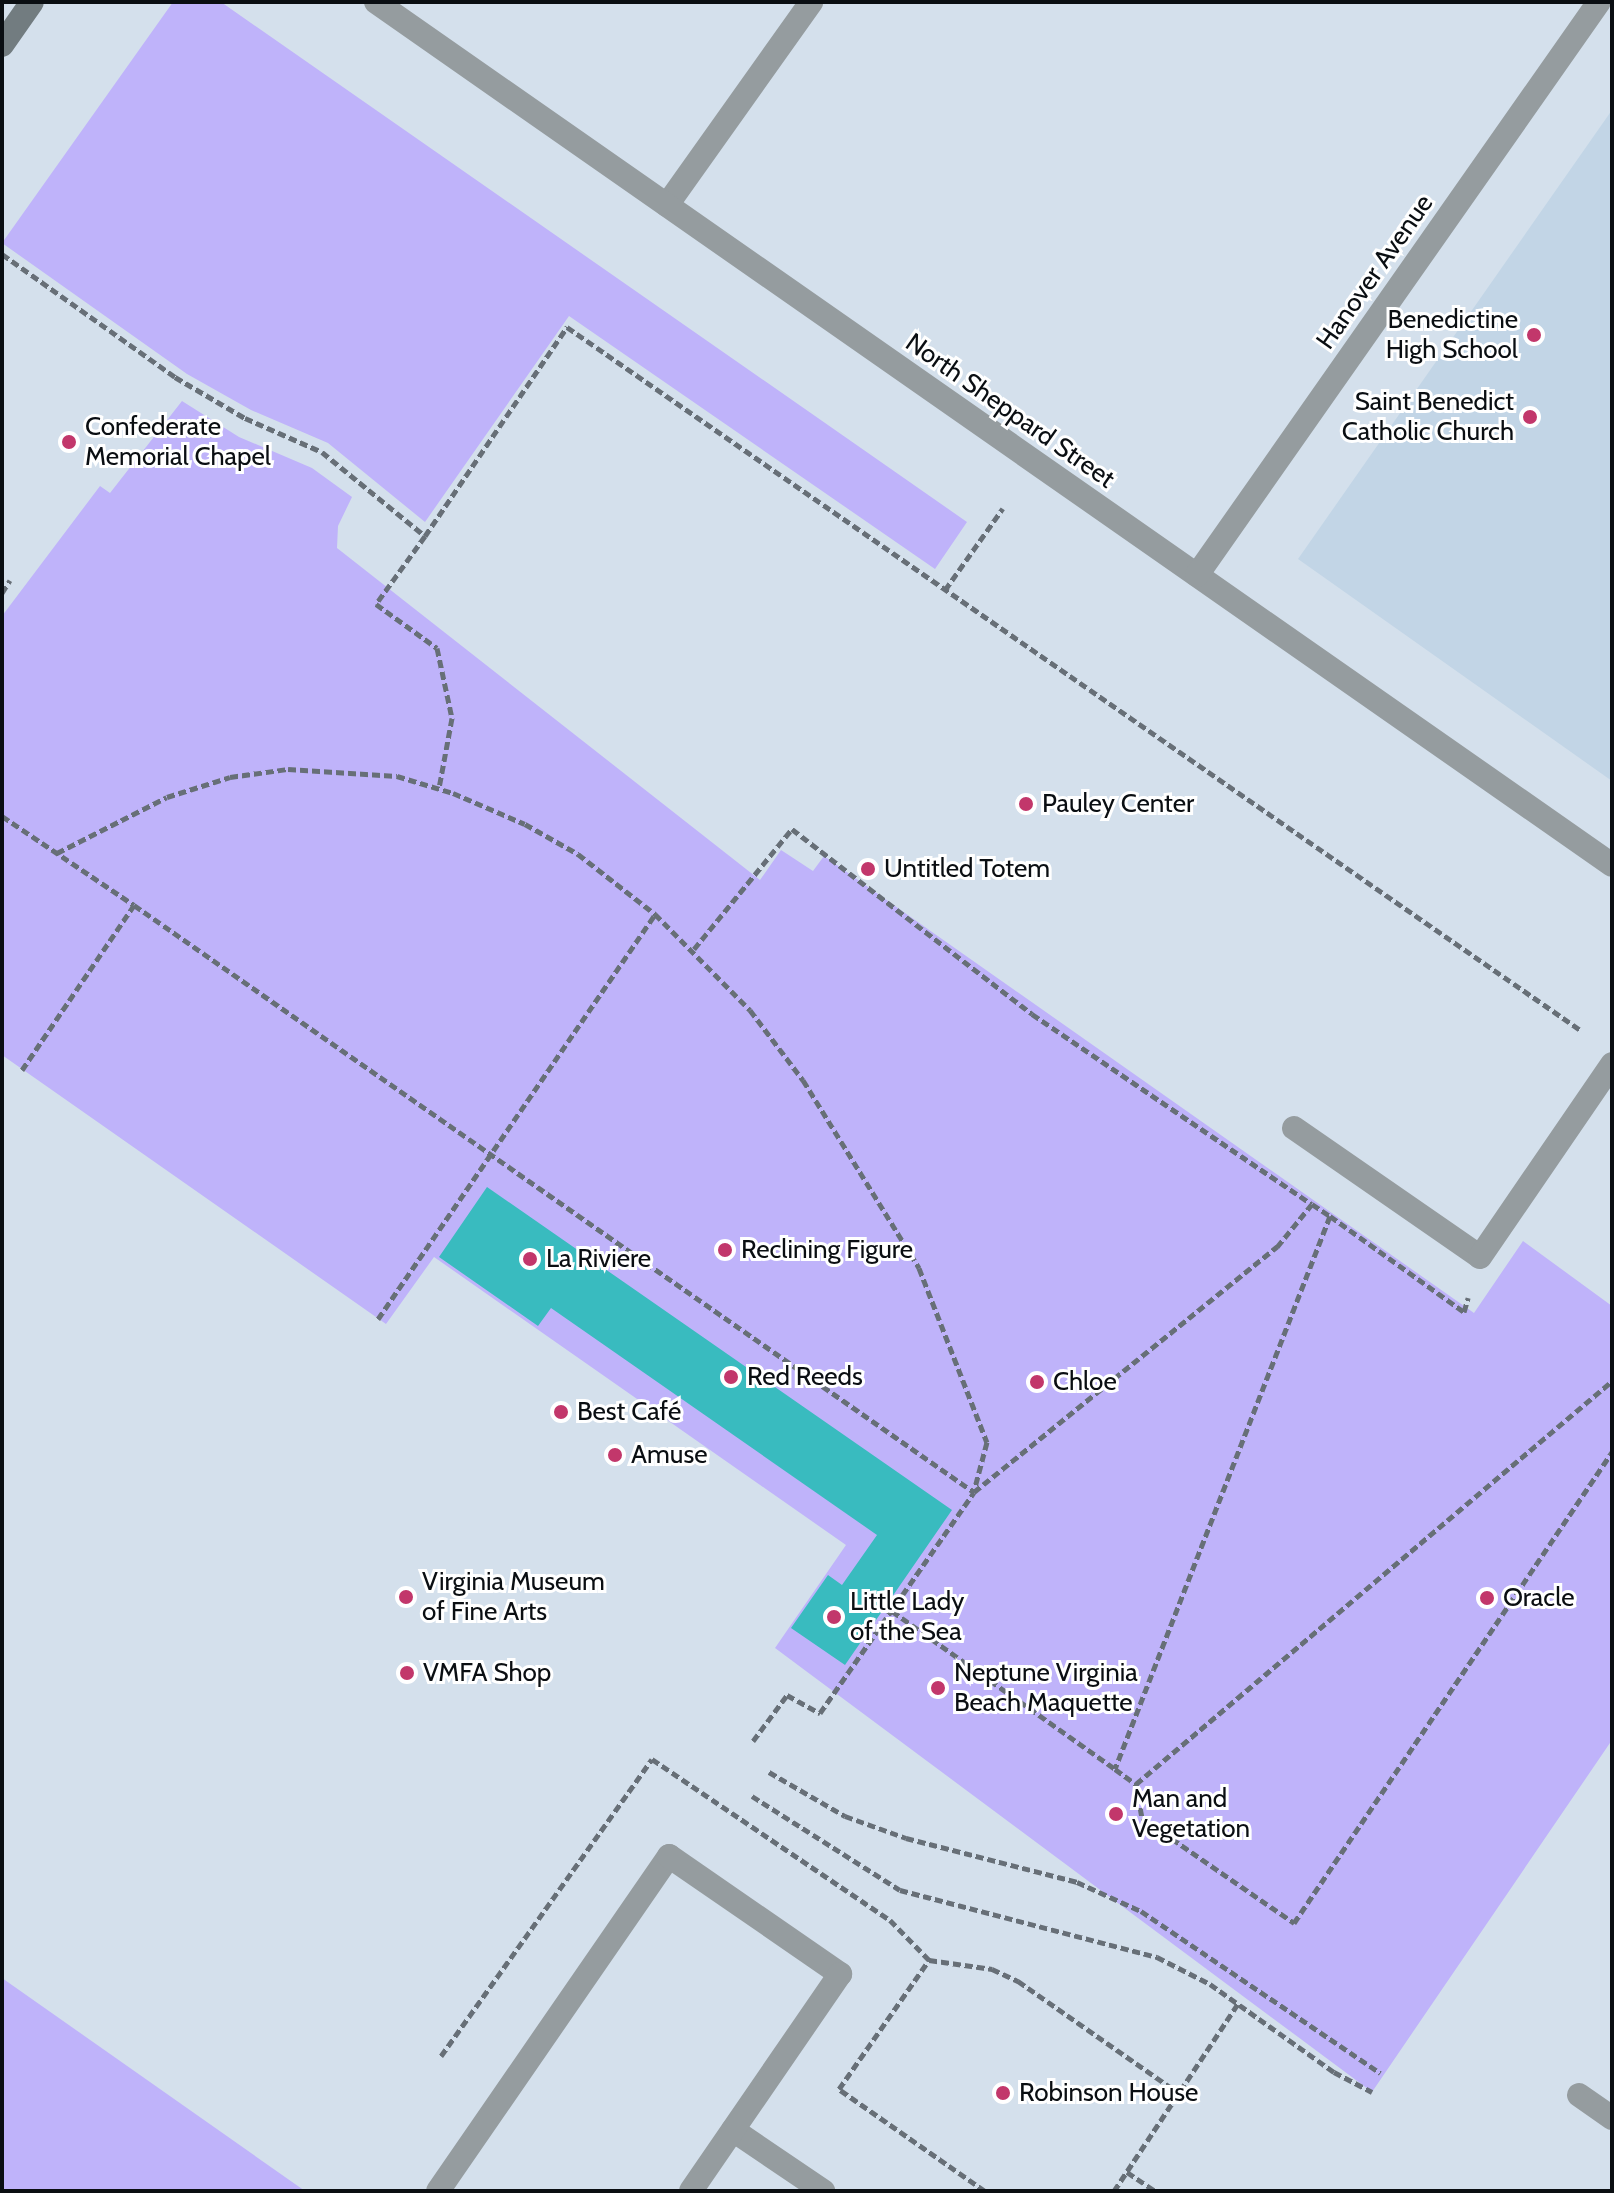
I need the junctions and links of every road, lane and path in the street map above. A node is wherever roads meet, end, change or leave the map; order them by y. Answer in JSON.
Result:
{"nodes":[{"id":1,"x":32,"y":2,"type":"edge"},
{"id":2,"x":376,"y":2,"type":"edge"},
{"id":3,"x":811,"y":2,"type":"edge"},
{"id":4,"x":1599,"y":2,"type":"edge"},
{"id":5,"x":2,"y":45,"type":"edge"},
{"id":6,"x":667,"y":205,"type":"junction"},
{"id":7,"x":2,"y":254,"type":"edge"},
{"id":8,"x":1003,"y":508,"type":"dead end"},
{"id":9,"x":425,"y":536,"type":"junction"},
{"id":10,"x":1197,"y":575,"type":"junction"},
{"id":11,"x":10,"y":580,"type":"dead end"},
{"id":12,"x":945,"y":590,"type":"junction"},
{"id":13,"x":2,"y":593,"type":"edge"},
{"id":14,"x":439,"y":788,"type":"junction"},
{"id":15,"x":2,"y":816,"type":"edge"},
{"id":16,"x":57,"y":853,"type":"junction"},
{"id":17,"x":1612,"y":865,"type":"edge"},
{"id":18,"x":134,"y":905,"type":"junction"},
{"id":19,"x":655,"y":914,"type":"junction"},
{"id":20,"x":694,"y":949,"type":"junction"},
{"id":21,"x":1586,"y":1034,"type":"dead end"},
{"id":22,"x":1612,"y":1064,"type":"edge"},
{"id":23,"x":22,"y":1070,"type":"dead end"},
{"id":24,"x":1294,"y":1128,"type":"dead end"},
{"id":25,"x":491,"y":1155,"type":"junction"},
{"id":26,"x":1312,"y":1204,"type":"junction"},
{"id":27,"x":1330,"y":1216,"type":"junction"},
{"id":28,"x":1464,"y":1312,"type":"dead end"},
{"id":29,"x":378,"y":1319,"type":"dead end"},
{"id":30,"x":1612,"y":1381,"type":"edge"},
{"id":31,"x":1612,"y":1452,"type":"edge"},
{"id":32,"x":974,"y":1492,"type":"junction"},
{"id":33,"x":892,"y":1611,"type":"junction"},
{"id":34,"x":753,"y":1741,"type":"dead end"},
{"id":35,"x":1115,"y":1769,"type":"junction"},
{"id":36,"x":769,"y":1772,"type":"dead end"},
{"id":37,"x":1136,"y":1784,"type":"junction"},
{"id":38,"x":752,"y":1796,"type":"dead end"},
{"id":39,"x":1238,"y":2004,"type":"junction"},
{"id":40,"x":1380,"y":2073,"type":"dead end"},
{"id":41,"x":1372,"y":2092,"type":"dead end"},
{"id":42,"x":1180,"y":2094,"type":"junction"},
{"id":43,"x":1579,"y":2095,"type":"dead end"},
{"id":44,"x":1612,"y":2118,"type":"edge"},
{"id":45,"x":733,"y":2130,"type":"junction"},
{"id":46,"x":1127,"y":2172,"type":"junction"},
{"id":47,"x":438,"y":2191,"type":"edge"},
{"id":48,"x":691,"y":2191,"type":"edge"},
{"id":49,"x":823,"y":2191,"type":"edge"},
{"id":50,"x":985,"y":2191,"type":"edge"},
{"id":51,"x":1114,"y":2191,"type":"edge"},
{"id":52,"x":1155,"y":2191,"type":"edge"}],
"edges":[{"from":1,"to":5,"type":"main road"},
{"from":2,"to":6,"type":"street","name":"North Sheppard Street"},
{"from":3,"to":6,"type":"street"},
{"from":4,"to":10,"type":"street","name":"Hanover Avenue"},
{"from":6,"to":10,"type":"street","name":"North Sheppard Street"},
{"from":7,"to":9,"type":"path"},
{"from":8,"to":12,"type":"path"},
{"from":9,"to":12,"type":"path"},
{"from":9,"to":14,"type":"path"},
{"from":10,"to":17,"type":"street","name":"North Sheppard Street"},
{"from":11,"to":13,"type":"path"},
{"from":12,"to":21,"type":"path"},
{"from":14,"to":16,"type":"path"},
{"from":14,"to":19,"type":"path"},
{"from":15,"to":16,"type":"path"},
{"from":16,"to":18,"type":"path"},
{"from":18,"to":23,"type":"path"},
{"from":18,"to":25,"type":"path"},
{"from":19,"to":20,"type":"path"},
{"from":19,"to":25,"type":"path"},
{"from":20,"to":26,"type":"path"},
{"from":20,"to":32,"type":"path"},
{"from":22,"to":24,"type":"street"},
{"from":25,"to":29,"type":"path"},
{"from":25,"to":32,"type":"path"},
{"from":26,"to":27,"type":"path"},
{"from":26,"to":32,"type":"path"},
{"from":27,"to":28,"type":"path"},
{"from":27,"to":35,"type":"path"},
{"from":30,"to":37,"type":"path"},
{"from":31,"to":37,"type":"path"},
{"from":32,"to":33,"type":"path"},
{"from":33,"to":34,"type":"path"},
{"from":33,"to":35,"type":"path"},
{"from":35,"to":37,"type":"path"},
{"from":36,"to":40,"type":"path"},
{"from":38,"to":39,"type":"path"},
{"from":39,"to":41,"type":"path"},
{"from":39,"to":42,"type":"path"},
{"from":42,"to":46,"type":"path"},
{"from":42,"to":50,"type":"path"},
{"from":43,"to":44,"type":"street"},
{"from":45,"to":47,"type":"street"},
{"from":45,"to":48,"type":"street"},
{"from":45,"to":49,"type":"street"},
{"from":46,"to":51,"type":"path"},
{"from":46,"to":52,"type":"path"}]}
